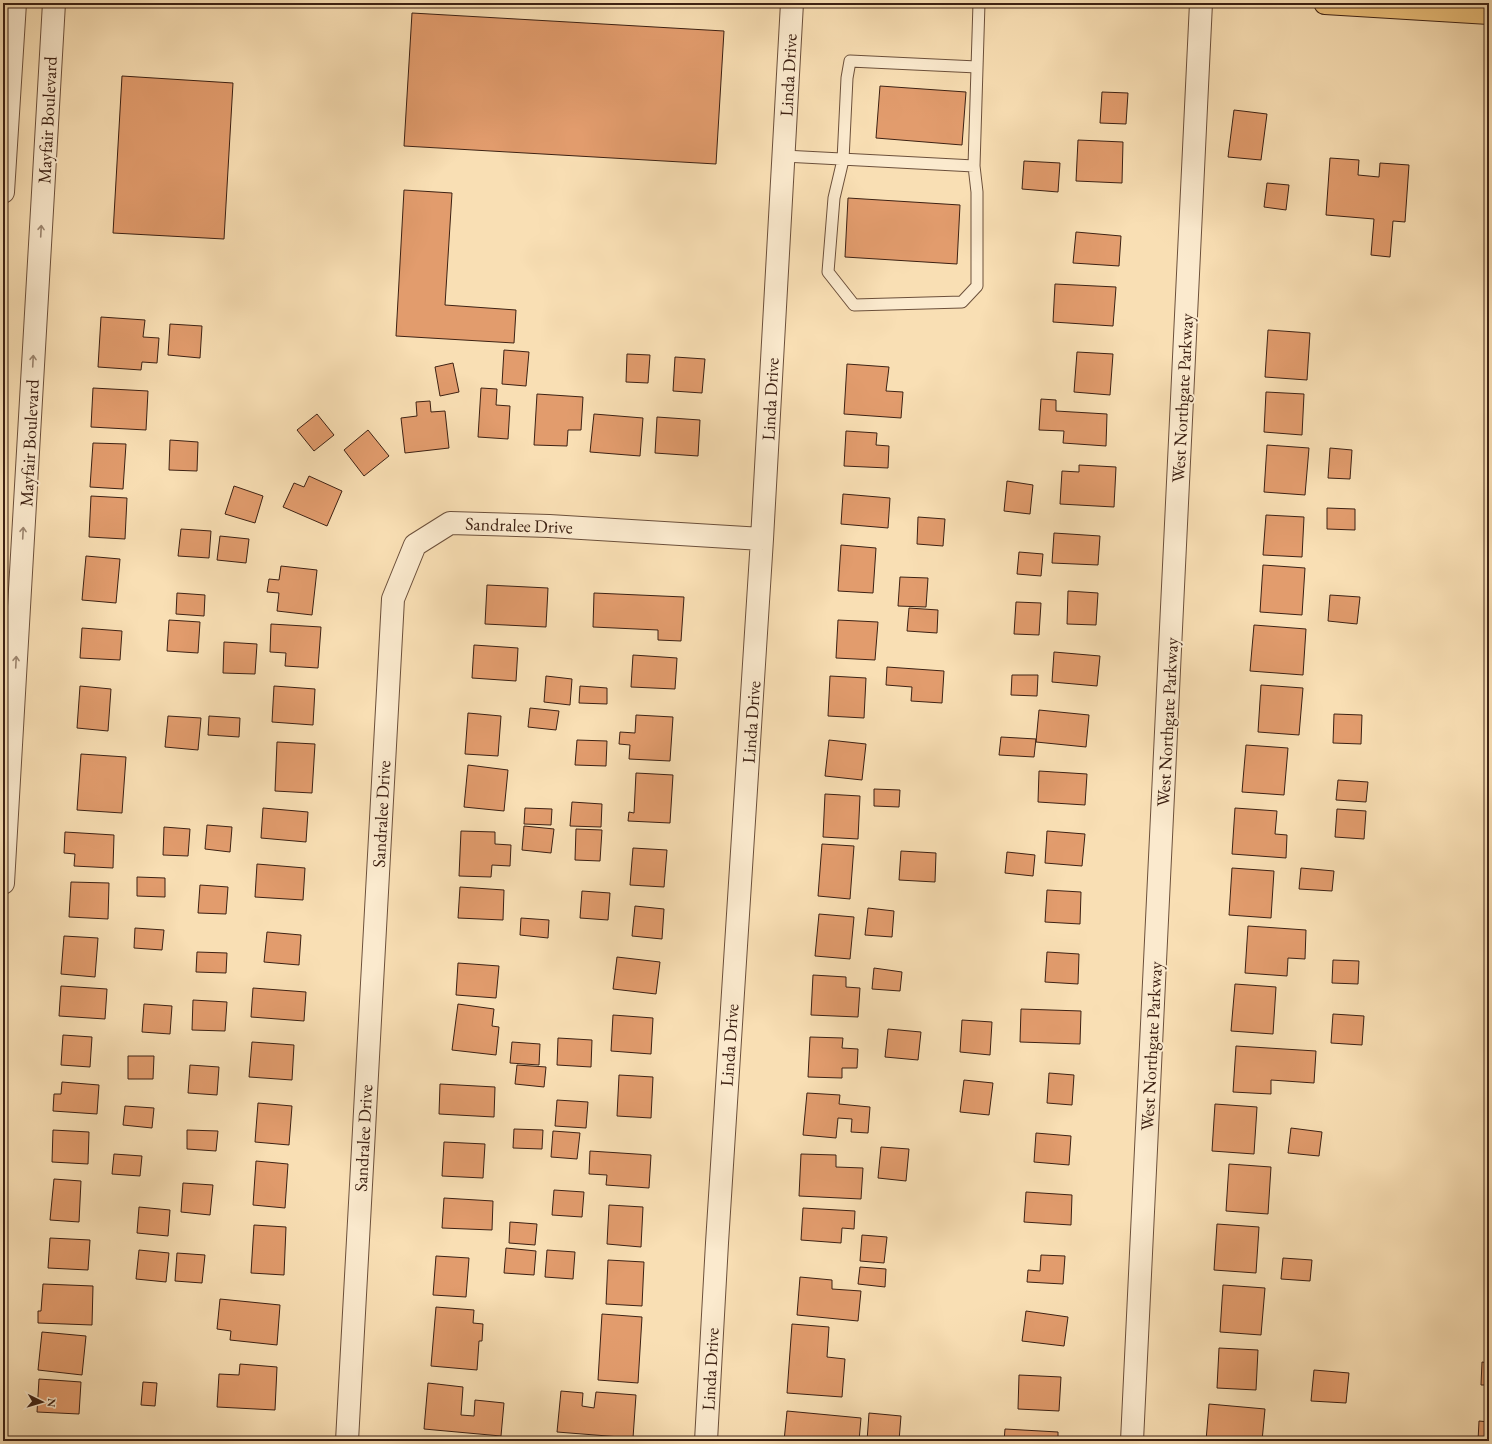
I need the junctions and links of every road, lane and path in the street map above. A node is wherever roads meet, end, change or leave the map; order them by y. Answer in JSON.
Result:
{"nodes":[{"id":1,"x":14,"y":3,"type":"edge"},
{"id":2,"x":54,"y":3,"type":"edge"},
{"id":3,"x":792,"y":3,"type":"edge"},
{"id":4,"x":979,"y":3,"type":"edge"},
{"id":5,"x":1201,"y":3,"type":"edge"},
{"id":6,"x":1325,"y":3,"type":"edge"},
{"id":7,"x":1355,"y":4,"type":"edge"},
{"id":8,"x":1489,"y":13,"type":"edge"},
{"id":9,"x":977,"y":67,"type":"junction"},
{"id":10,"x":784,"y":156,"type":"junction"},
{"id":11,"x":843,"y":160,"type":"junction"},
{"id":12,"x":974,"y":166,"type":"junction"},
{"id":13,"x":3,"y":192,"type":"edge"},
{"id":14,"x":762,"y":539,"type":"junction"},
{"id":15,"x":9,"y":686,"type":"edge"},
{"id":16,"x":3,"y":883,"type":"edge"},
{"id":17,"x":347,"y":1441,"type":"edge"},
{"id":18,"x":706,"y":1441,"type":"edge"},
{"id":19,"x":1132,"y":1441,"type":"edge"}],
"edges":[{"from":1,"to":13,"type":"street"},
{"from":15,"to":2,"type":"street","name":"Mayfair Boulevard","one_way":true},
{"from":3,"to":10,"type":"street","name":"Linda Drive"},
{"from":4,"to":9,"type":"lane"},
{"from":5,"to":19,"type":"street","name":"West Northgate Parkway"},
{"from":6,"to":7,"type":"main road"},
{"from":7,"to":8,"type":"main road"},
{"from":9,"to":11,"type":"lane"},
{"from":9,"to":12,"type":"lane"},
{"from":10,"to":11,"type":"lane"},
{"from":10,"to":14,"type":"street","name":"Linda Drive"},
{"from":11,"to":12,"type":"lane"},
{"from":11,"to":12,"type":"lane"},
{"from":14,"to":17,"type":"street","name":"Sandralee Drive"},
{"from":14,"to":18,"type":"street","name":"Linda Drive"},
{"from":15,"to":16,"type":"street","name":"Mayfair Boulevard"}]}
